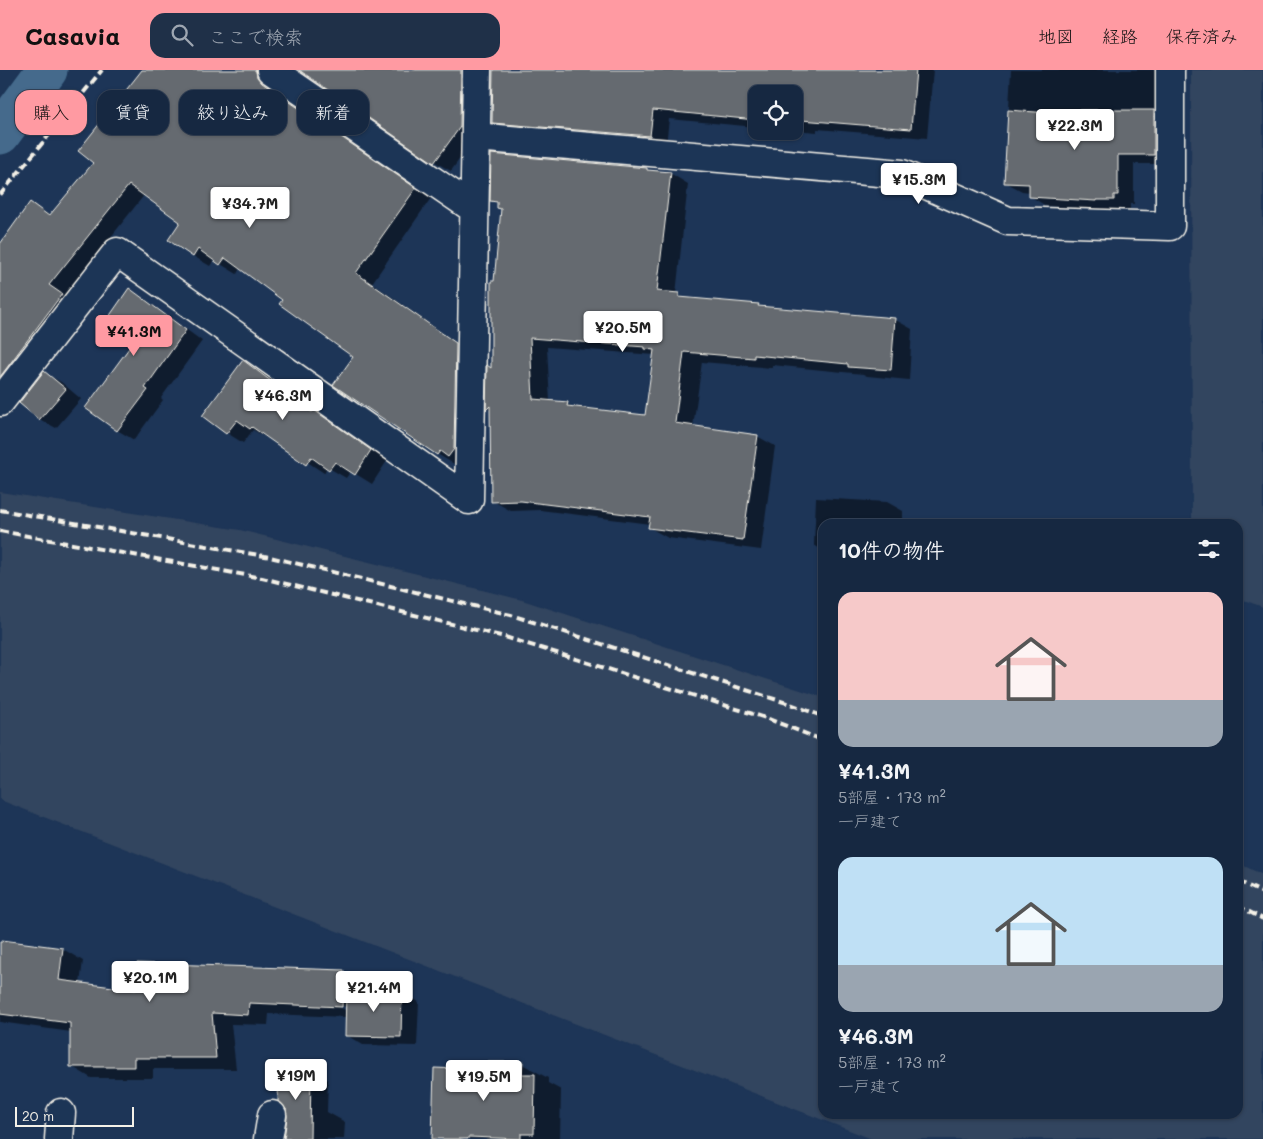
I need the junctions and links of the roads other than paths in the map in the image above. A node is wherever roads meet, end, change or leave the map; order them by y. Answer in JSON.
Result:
{"nodes":[{"id":1,"x":271,"y":70,"type":"edge"},
{"id":2,"x":477,"y":70,"type":"edge"},
{"id":3,"x":1170,"y":70,"type":"edge"},
{"id":4,"x":476,"y":137,"type":"junction"},
{"id":5,"x":474,"y":209,"type":"junction"},
{"id":6,"x":0,"y":402,"type":"edge"}],
"edges":[{"from":1,"to":5,"type":"street"},
{"from":2,"to":4,"type":"street"},
{"from":3,"to":4,"type":"street"},
{"from":4,"to":5,"type":"street"},
{"from":5,"to":6,"type":"street"}]}
